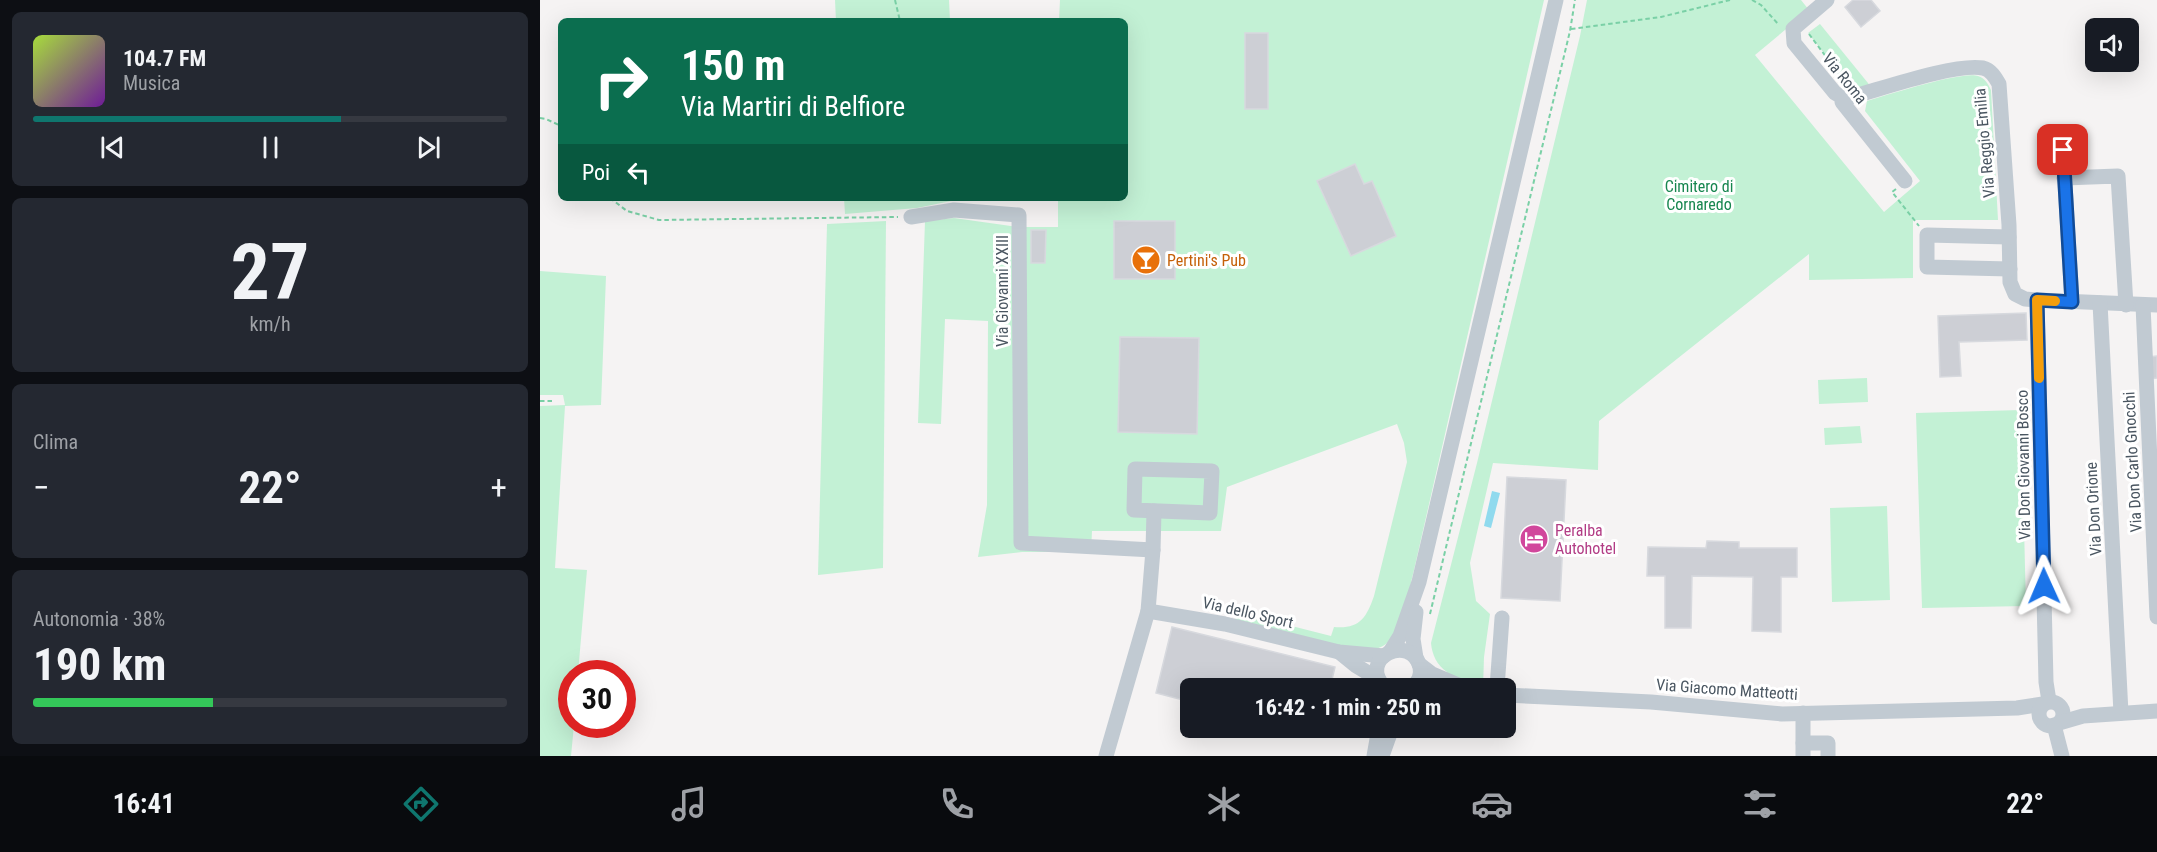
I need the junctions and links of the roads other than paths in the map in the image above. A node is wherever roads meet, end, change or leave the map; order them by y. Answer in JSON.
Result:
{"nodes":[{"id":1,"x":1556,"y":0,"type":"edge"},
{"id":2,"x":1827,"y":0,"type":"edge"},
{"id":3,"x":1842,"y":97,"type":"junction"},
{"id":4,"x":2063,"y":150,"type":"dead end"},
{"id":5,"x":2064,"y":178,"type":"junction"},
{"id":6,"x":1905,"y":181,"type":"road end"},
{"id":7,"x":911,"y":217,"type":"road end"},
{"id":8,"x":2009,"y":237,"type":"junction"},
{"id":9,"x":2010,"y":269,"type":"junction"},
{"id":10,"x":2037,"y":300,"type":"junction"},
{"id":11,"x":2072,"y":302,"type":"junction"},
{"id":12,"x":2100,"y":303,"type":"junction"},
{"id":13,"x":2126,"y":305,"type":"junction"},
{"id":14,"x":2150,"y":305,"type":"edge"},
{"id":15,"x":1154,"y":511,"type":"junction"},
{"id":16,"x":1154,"y":550,"type":"junction"},
{"id":17,"x":1419,"y":582,"type":"junction"},
{"id":18,"x":1148,"y":611,"type":"junction"},
{"id":19,"x":1502,"y":618,"type":"dead end"},
{"id":20,"x":2157,"y":618,"type":"edge"},
{"id":21,"x":1340,"y":652,"type":"junction"},
{"id":22,"x":1387,"y":654,"type":"junction"},
{"id":23,"x":1417,"y":661,"type":"junction"},
{"id":24,"x":1372,"y":678,"type":"edge"},
{"id":25,"x":1379,"y":678,"type":"edge"},
{"id":26,"x":1419,"y":678,"type":"edge"},
{"id":27,"x":1440,"y":678,"type":"edge"},
{"id":28,"x":1498,"y":678,"type":"edge"},
{"id":29,"x":1516,"y":695,"type":"edge"},
{"id":30,"x":2157,"y":711,"type":"edge"},
{"id":31,"x":1803,"y":713,"type":"junction"},
{"id":32,"x":2051,"y":713,"type":"junction"},
{"id":33,"x":2121,"y":713,"type":"junction"},
{"id":34,"x":1377,"y":738,"type":"edge"},
{"id":35,"x":1388,"y":738,"type":"edge"},
{"id":36,"x":1803,"y":749,"type":"edge"},
{"id":37,"x":1106,"y":756,"type":"edge"},
{"id":38,"x":1374,"y":756,"type":"edge"},
{"id":39,"x":1382,"y":756,"type":"edge"},
{"id":40,"x":1828,"y":756,"type":"edge"},
{"id":41,"x":2062,"y":756,"type":"edge"}],
"edges":[{"from":1,"to":17,"type":"street"},
{"from":2,"to":3,"type":"street","name":"Via Roma"},
{"from":3,"to":6,"type":"street","name":"Via Roma"},
{"from":3,"to":8,"type":"street","name":"Via Reggio Emilia"},
{"from":4,"to":5,"type":"street"},
{"from":5,"to":11,"type":"street"},
{"from":5,"to":13,"type":"street"},
{"from":7,"to":16,"type":"street","name":"Via Giovanni XXIII"},
{"from":8,"to":9,"type":"street","name":"Via Reggio Emilia"},
{"from":8,"to":9,"type":"street"},
{"from":9,"to":10,"type":"street","name":"Via Reggio Emilia"},
{"from":10,"to":11,"type":"street"},
{"from":10,"to":32,"type":"street","name":"Via Don Giovanni Bosco"},
{"from":11,"to":12,"type":"street"},
{"from":12,"to":13,"type":"street"},
{"from":12,"to":33,"type":"street","name":"Via Don Orione"},
{"from":13,"to":14,"type":"street"},
{"from":14,"to":20,"type":"street","name":"Via Don Carlo Gnocchi"},
{"from":15,"to":15,"type":"street"},
{"from":15,"to":16,"type":"street"},
{"from":16,"to":18,"type":"street"},
{"from":17,"to":22,"type":"street"},
{"from":17,"to":23,"type":"street"},
{"from":18,"to":21,"type":"street","name":"Via dello Sport"},
{"from":18,"to":37,"type":"street"},
{"from":19,"to":28,"type":"street"},
{"from":21,"to":22,"type":"street","name":"Via dello Sport"},
{"from":21,"to":24,"type":"street","name":"Via dello Sport"},
{"from":22,"to":23,"type":"street","name":"Via dello Sport"},
{"from":22,"to":25,"type":"street"},
{"from":23,"to":26,"type":"street"},
{"from":23,"to":27,"type":"street"},
{"from":29,"to":31,"type":"street","name":"Via Giacomo Matteotti"},
{"from":30,"to":33,"type":"street"},
{"from":31,"to":32,"type":"street","name":"Via Giacomo Matteotti"},
{"from":31,"to":36,"type":"street"},
{"from":32,"to":33,"type":"street","name":"Via Giacomo Matteotti"},
{"from":32,"to":41,"type":"street","name":"Via Don Giovanni Bosco"},
{"from":34,"to":38,"type":"street"},
{"from":35,"to":39,"type":"street"},
{"from":36,"to":40,"type":"street"}]}
